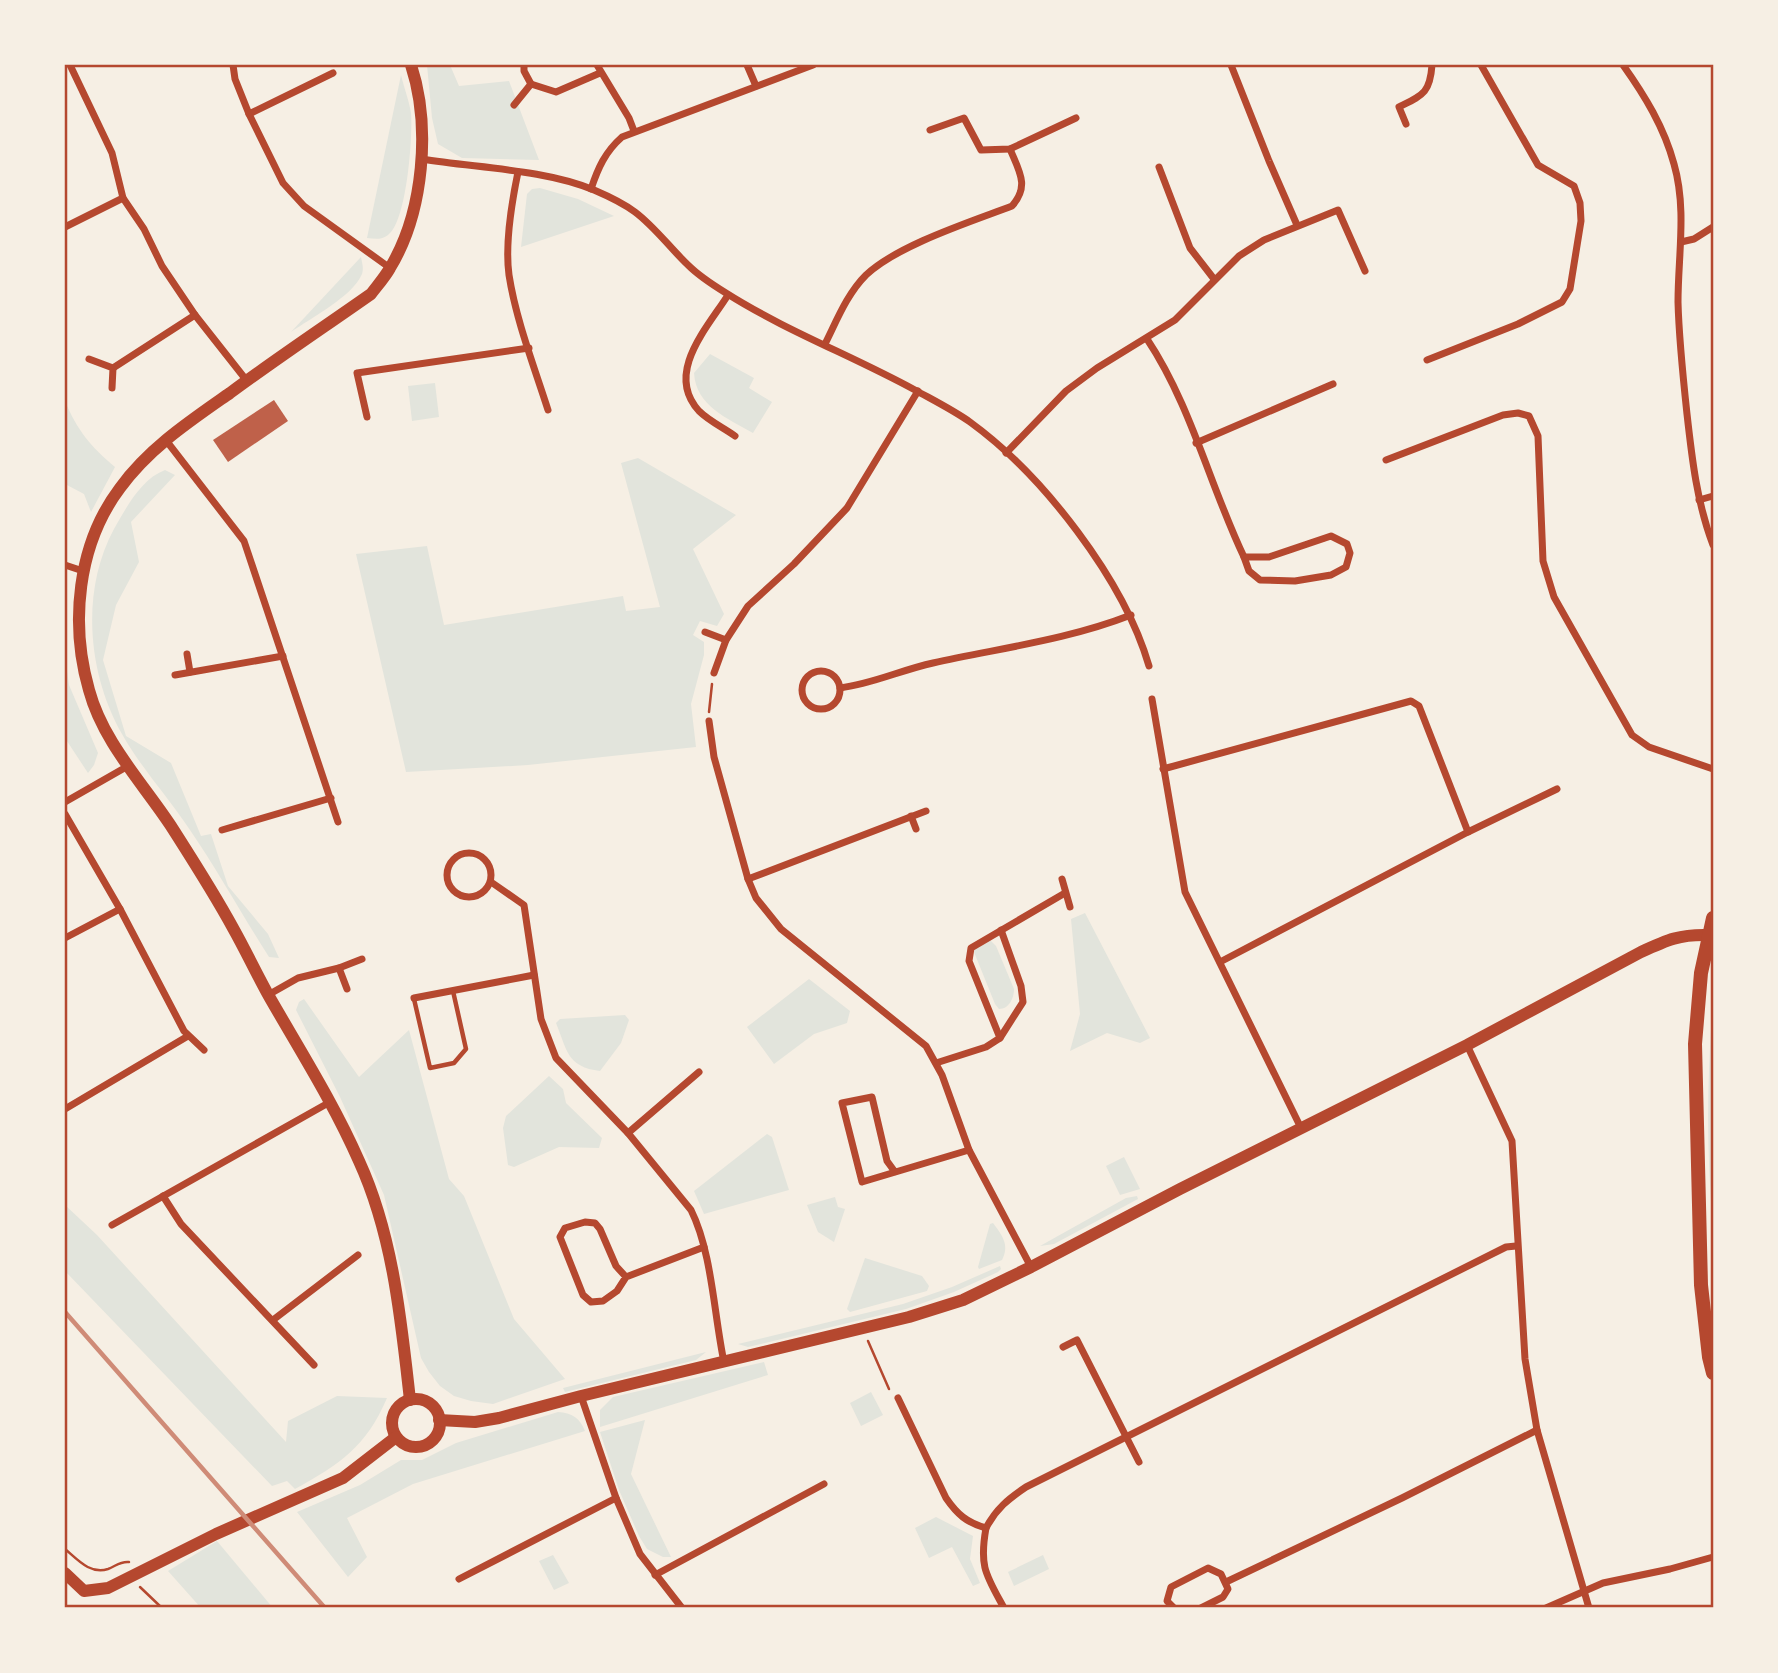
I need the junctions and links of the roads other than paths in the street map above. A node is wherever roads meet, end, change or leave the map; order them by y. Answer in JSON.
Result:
{"nodes":[{"id":1,"x":70,"y":65,"type":"edge"},
{"id":2,"x":233,"y":65,"type":"edge"},
{"id":3,"x":411,"y":65,"type":"edge"},
{"id":4,"x":524,"y":65,"type":"edge"},
{"id":5,"x":597,"y":65,"type":"edge"},
{"id":6,"x":747,"y":65,"type":"edge"},
{"id":7,"x":813,"y":65,"type":"edge"},
{"id":8,"x":1231,"y":65,"type":"edge"},
{"id":9,"x":1432,"y":65,"type":"edge"},
{"id":10,"x":1481,"y":65,"type":"edge"},
{"id":11,"x":1623,"y":65,"type":"edge"},
{"id":12,"x":333,"y":73,"type":"dead end"},
{"id":13,"x":600,"y":74,"type":"junction"},
{"id":14,"x":531,"y":84,"type":"junction"},
{"id":15,"x":756,"y":86,"type":"junction"},
{"id":16,"x":514,"y":106,"type":"dead end"},
{"id":17,"x":249,"y":114,"type":"junction"},
{"id":18,"x":1076,"y":118,"type":"dead end"},
{"id":19,"x":1406,"y":124,"type":"dead end"},
{"id":20,"x":930,"y":130,"type":"dead end"},
{"id":21,"x":634,"y":131,"type":"junction"},
{"id":22,"x":1010,"y":149,"type":"junction"},
{"id":23,"x":422,"y":159,"type":"junction"},
{"id":24,"x":1159,"y":167,"type":"dead end"},
{"id":25,"x":518,"y":172,"type":"junction"},
{"id":26,"x":591,"y":188,"type":"junction"},
{"id":27,"x":123,"y":198,"type":"junction"},
{"id":28,"x":1297,"y":225,"type":"junction"},
{"id":29,"x":65,"y":227,"type":"edge"},
{"id":30,"x":1713,"y":227,"type":"edge"},
{"id":31,"x":1681,"y":242,"type":"junction"},
{"id":32,"x":390,"y":268,"type":"junction"},
{"id":33,"x":1365,"y":271,"type":"dead end"},
{"id":34,"x":1214,"y":279,"type":"junction"},
{"id":35,"x":728,"y":295,"type":"junction"},
{"id":36,"x":195,"y":315,"type":"junction"},
{"id":37,"x":1147,"y":339,"type":"junction"},
{"id":38,"x":825,"y":344,"type":"junction"},
{"id":39,"x":529,"y":348,"type":"junction"},
{"id":40,"x":89,"y":359,"type":"dead end"},
{"id":41,"x":1427,"y":360,"type":"dead end"},
{"id":42,"x":113,"y":368,"type":"junction"},
{"id":43,"x":247,"y":381,"type":"junction"},
{"id":44,"x":1333,"y":384,"type":"dead end"},
{"id":45,"x":112,"y":388,"type":"dead end"},
{"id":46,"x":918,"y":391,"type":"junction"},
{"id":47,"x":548,"y":410,"type":"dead end"},
{"id":48,"x":367,"y":417,"type":"dead end"},
{"id":49,"x":731,"y":421,"type":"dead end"},
{"id":50,"x":726,"y":429,"type":"junction"},
{"id":51,"x":736,"y":436,"type":"dead end"},
{"id":52,"x":165,"y":439,"type":"junction"},
{"id":53,"x":1196,"y":443,"type":"junction"},
{"id":54,"x":1006,"y":453,"type":"junction"},
{"id":55,"x":1386,"y":460,"type":"dead end"},
{"id":56,"x":1713,"y":496,"type":"edge"},
{"id":57,"x":1699,"y":499,"type":"junction"},
{"id":58,"x":1713,"y":545,"type":"edge"},
{"id":59,"x":1244,"y":557,"type":"junction"},
{"id":60,"x":65,"y":565,"type":"edge"},
{"id":61,"x":83,"y":571,"type":"junction"},
{"id":62,"x":1130,"y":615,"type":"junction"},
{"id":63,"x":705,"y":632,"type":"dead end"},
{"id":64,"x":726,"y":640,"type":"junction"},
{"id":65,"x":187,"y":654,"type":"dead end"},
{"id":66,"x":283,"y":656,"type":"junction"},
{"id":67,"x":1149,"y":666,"type":"dead end"},
{"id":68,"x":190,"y":672,"type":"junction"},
{"id":69,"x":714,"y":673,"type":"road end"},
{"id":70,"x":175,"y":675,"type":"dead end"},
{"id":71,"x":840,"y":688,"type":"junction"},
{"id":72,"x":1152,"y":699,"type":"dead end"},
{"id":73,"x":709,"y":721,"type":"road end"},
{"id":74,"x":128,"y":766,"type":"junction"},
{"id":75,"x":1163,"y":769,"type":"junction"},
{"id":76,"x":1713,"y":769,"type":"edge"},
{"id":77,"x":1557,"y":789,"type":"dead end"},
{"id":78,"x":331,"y":798,"type":"junction"},
{"id":79,"x":65,"y":802,"type":"edge"},
{"id":80,"x":926,"y":811,"type":"dead end"},
{"id":81,"x":65,"y":814,"type":"edge"},
{"id":82,"x":911,"y":816,"type":"junction"},
{"id":83,"x":338,"y":822,"type":"dead end"},
{"id":84,"x":916,"y":829,"type":"dead end"},
{"id":85,"x":222,"y":830,"type":"dead end"},
{"id":86,"x":1468,"y":832,"type":"junction"},
{"id":87,"x":748,"y":879,"type":"junction"},
{"id":88,"x":1062,"y":879,"type":"dead end"},
{"id":89,"x":491,"y":882,"type":"junction"},
{"id":90,"x":1065,"y":893,"type":"junction"},
{"id":91,"x":1070,"y":907,"type":"dead end"},
{"id":92,"x":120,"y":909,"type":"junction"},
{"id":93,"x":1713,"y":918,"type":"edge"},
{"id":94,"x":1001,"y":930,"type":"junction"},
{"id":95,"x":1709,"y":935,"type":"junction"},
{"id":96,"x":65,"y":937,"type":"edge"},
{"id":97,"x":362,"y":959,"type":"dead end"},
{"id":98,"x":1220,"y":962,"type":"junction"},
{"id":99,"x":339,"y":968,"type":"junction"},
{"id":100,"x":534,"y":975,"type":"junction"},
{"id":101,"x":346,"y":989,"type":"dead end"},
{"id":102,"x":453,"y":991,"type":"junction"},
{"id":103,"x":268,"y":995,"type":"junction"},
{"id":104,"x":414,"y":998,"type":"joint"},
{"id":105,"x":188,"y":1036,"type":"junction"},
{"id":106,"x":1000,"y":1038,"type":"junction"},
{"id":107,"x":1467,"y":1045,"type":"junction"},
{"id":108,"x":204,"y":1051,"type":"dead end"},
{"id":109,"x":936,"y":1063,"type":"junction"},
{"id":110,"x":699,"y":1072,"type":"dead end"},
{"id":111,"x":331,"y":1101,"type":"junction"},
{"id":112,"x":65,"y":1109,"type":"edge"},
{"id":113,"x":1301,"y":1128,"type":"junction"},
{"id":114,"x":628,"y":1133,"type":"junction"},
{"id":115,"x":969,"y":1150,"type":"junction"},
{"id":116,"x":895,"y":1172,"type":"junction"},
{"id":117,"x":163,"y":1196,"type":"junction"},
{"id":118,"x":112,"y":1226,"type":"dead end"},
{"id":119,"x":1516,"y":1246,"type":"junction"},
{"id":120,"x":704,"y":1247,"type":"junction"},
{"id":121,"x":358,"y":1255,"type":"dead end"},
{"id":122,"x":1031,"y":1267,"type":"junction"},
{"id":123,"x":626,"y":1277,"type":"junction"},
{"id":124,"x":273,"y":1320,"type":"junction"},
{"id":125,"x":1063,"y":1347,"type":"dead end"},
{"id":126,"x":724,"y":1362,"type":"junction"},
{"id":127,"x":314,"y":1365,"type":"dead end"},
{"id":128,"x":1713,"y":1373,"type":"edge"},
{"id":129,"x":581,"y":1396,"type":"junction"},
{"id":130,"x":898,"y":1398,"type":"road end"},
{"id":131,"x":410,"y":1400,"type":"junction"},
{"id":132,"x":439,"y":1420,"type":"junction"},
{"id":133,"x":1536,"y":1430,"type":"junction"},
{"id":134,"x":396,"y":1437,"type":"junction"},
{"id":135,"x":1126,"y":1437,"type":"junction"},
{"id":136,"x":1139,"y":1462,"type":"dead end"},
{"id":137,"x":824,"y":1484,"type":"dead end"},
{"id":138,"x":616,"y":1498,"type":"junction"},
{"id":139,"x":986,"y":1528,"type":"junction"},
{"id":140,"x":1713,"y":1557,"type":"edge"},
{"id":141,"x":65,"y":1573,"type":"edge"},
{"id":142,"x":655,"y":1575,"type":"junction"},
{"id":143,"x":459,"y":1579,"type":"dead end"},
{"id":144,"x":1226,"y":1582,"type":"junction"},
{"id":145,"x":1584,"y":1591,"type":"junction"},
{"id":146,"x":682,"y":1608,"type":"edge"},
{"id":147,"x":1004,"y":1608,"type":"edge"},
{"id":148,"x":1174,"y":1608,"type":"edge"},
{"id":149,"x":1201,"y":1608,"type":"edge"},
{"id":150,"x":1546,"y":1608,"type":"edge"},
{"id":151,"x":1590,"y":1608,"type":"edge"}],
"edges":[{"from":1,"to":27,"type":"street"},
{"from":2,"to":17,"type":"street"},
{"from":3,"to":23,"type":"street"},
{"from":4,"to":14,"type":"street"},
{"from":5,"to":13,"type":"street"},
{"from":6,"to":15,"type":"street"},
{"from":7,"to":15,"type":"street"},
{"from":8,"to":28,"type":"street"},
{"from":9,"to":19,"type":"street"},
{"from":10,"to":41,"type":"street"},
{"from":11,"to":31,"type":"street"},
{"from":12,"to":17,"type":"street"},
{"from":13,"to":14,"type":"street"},
{"from":13,"to":21,"type":"street"},
{"from":14,"to":16,"type":"street"},
{"from":15,"to":21,"type":"street"},
{"from":17,"to":32,"type":"street"},
{"from":18,"to":22,"type":"street"},
{"from":20,"to":22,"type":"street"},
{"from":21,"to":26,"type":"street"},
{"from":22,"to":38,"type":"street"},
{"from":23,"to":25,"type":"street"},
{"from":23,"to":32,"type":"street"},
{"from":24,"to":34,"type":"street"},
{"from":25,"to":26,"type":"street"},
{"from":25,"to":39,"type":"street"},
{"from":26,"to":35,"type":"street"},
{"from":27,"to":29,"type":"street"},
{"from":27,"to":36,"type":"street"},
{"from":28,"to":33,"type":"street"},
{"from":28,"to":34,"type":"street"},
{"from":30,"to":31,"type":"street"},
{"from":31,"to":57,"type":"street"},
{"from":32,"to":43,"type":"street"},
{"from":34,"to":37,"type":"street"},
{"from":35,"to":38,"type":"street"},
{"from":35,"to":50,"type":"street"},
{"from":36,"to":42,"type":"street"},
{"from":36,"to":43,"type":"street"},
{"from":37,"to":53,"type":"street"},
{"from":37,"to":54,"type":"street"},
{"from":38,"to":46,"type":"street"},
{"from":39,"to":47,"type":"street"},
{"from":39,"to":48,"type":"street"},
{"from":40,"to":42,"type":"street"},
{"from":42,"to":45,"type":"street"},
{"from":43,"to":52,"type":"street"},
{"from":44,"to":53,"type":"street"},
{"from":46,"to":54,"type":"street"},
{"from":46,"to":64,"type":"street"},
{"from":49,"to":50,"type":"street"},
{"from":50,"to":51,"type":"street"},
{"from":52,"to":61,"type":"street"},
{"from":52,"to":66,"type":"street"},
{"from":53,"to":59,"type":"street"},
{"from":54,"to":62,"type":"street"},
{"from":55,"to":76,"type":"street"},
{"from":56,"to":57,"type":"street"},
{"from":57,"to":58,"type":"street"},
{"from":59,"to":59,"type":"street"},
{"from":60,"to":61,"type":"street"},
{"from":61,"to":74,"type":"street"},
{"from":62,"to":67,"type":"street"},
{"from":62,"to":71,"type":"street"},
{"from":63,"to":64,"type":"street"},
{"from":64,"to":69,"type":"street"},
{"from":65,"to":68,"type":"street"},
{"from":66,"to":68,"type":"street"},
{"from":66,"to":78,"type":"street"},
{"from":68,"to":70,"type":"street"},
{"from":71,"to":71,"type":"street"},
{"from":72,"to":75,"type":"street"},
{"from":73,"to":87,"type":"street"},
{"from":74,"to":79,"type":"street"},
{"from":74,"to":103,"type":"street"},
{"from":75,"to":86,"type":"street"},
{"from":75,"to":98,"type":"street"},
{"from":77,"to":86,"type":"street"},
{"from":78,"to":83,"type":"street"},
{"from":78,"to":85,"type":"street"},
{"from":80,"to":82,"type":"street"},
{"from":81,"to":92,"type":"street"},
{"from":82,"to":84,"type":"street"},
{"from":82,"to":87,"type":"street"},
{"from":86,"to":98,"type":"street"},
{"from":87,"to":109,"type":"street"},
{"from":88,"to":90,"type":"street"},
{"from":89,"to":89,"type":"street"},
{"from":89,"to":100,"type":"street"},
{"from":90,"to":91,"type":"street"},
{"from":90,"to":94,"type":"street"},
{"from":92,"to":96,"type":"street"},
{"from":92,"to":105,"type":"street"},
{"from":93,"to":95,"type":"main road"},
{"from":94,"to":106,"type":"street"},
{"from":94,"to":106,"type":"street"},
{"from":95,"to":107,"type":"street"},
{"from":95,"to":128,"type":"main road"},
{"from":97,"to":99,"type":"street"},
{"from":98,"to":113,"type":"street"},
{"from":99,"to":101,"type":"street"},
{"from":99,"to":103,"type":"street"},
{"from":100,"to":102,"type":"street"},
{"from":100,"to":114,"type":"street"},
{"from":102,"to":104,"type":"street"},
{"from":102,"to":104,"type":"lane"},
{"from":103,"to":111,"type":"street"},
{"from":105,"to":108,"type":"street"},
{"from":105,"to":112,"type":"street"},
{"from":106,"to":109,"type":"street"},
{"from":107,"to":113,"type":"street"},
{"from":107,"to":119,"type":"street"},
{"from":109,"to":115,"type":"street"},
{"from":110,"to":114,"type":"street"},
{"from":111,"to":117,"type":"street"},
{"from":111,"to":131,"type":"street"},
{"from":113,"to":122,"type":"street"},
{"from":114,"to":120,"type":"street"},
{"from":115,"to":116,"type":"street"},
{"from":115,"to":122,"type":"street"},
{"from":116,"to":116,"type":"street"},
{"from":117,"to":118,"type":"street"},
{"from":117,"to":124,"type":"street"},
{"from":119,"to":133,"type":"street"},
{"from":119,"to":135,"type":"street"},
{"from":120,"to":123,"type":"street"},
{"from":120,"to":126,"type":"street"},
{"from":121,"to":124,"type":"street"},
{"from":122,"to":126,"type":"street"},
{"from":123,"to":123,"type":"street"},
{"from":124,"to":127,"type":"street"},
{"from":125,"to":135,"type":"street"},
{"from":126,"to":129,"type":"street"},
{"from":129,"to":132,"type":"street"},
{"from":129,"to":138,"type":"street"},
{"from":130,"to":139,"type":"street"},
{"from":131,"to":132,"type":"street"},
{"from":131,"to":134,"type":"street"},
{"from":132,"to":134,"type":"street"},
{"from":133,"to":144,"type":"street"},
{"from":133,"to":145,"type":"street"},
{"from":134,"to":141,"type":"street"},
{"from":135,"to":136,"type":"street"},
{"from":135,"to":139,"type":"street"},
{"from":137,"to":142,"type":"street"},
{"from":138,"to":142,"type":"street"},
{"from":138,"to":143,"type":"street"},
{"from":139,"to":147,"type":"street"},
{"from":140,"to":145,"type":"street"},
{"from":142,"to":146,"type":"street"},
{"from":144,"to":148,"type":"street"},
{"from":144,"to":149,"type":"street"},
{"from":145,"to":150,"type":"street"},
{"from":145,"to":151,"type":"street"}]}
